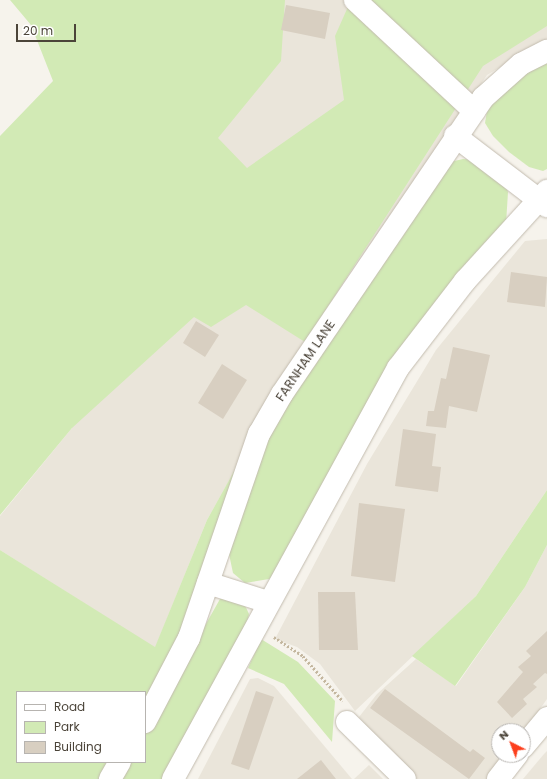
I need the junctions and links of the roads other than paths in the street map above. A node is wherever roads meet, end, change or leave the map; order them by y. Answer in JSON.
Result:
{"nodes":[{"id":1,"x":355,"y":0,"type":"edge"},
{"id":2,"x":547,"y":51,"type":"edge"},
{"id":3,"x":474,"y":111,"type":"junction"},
{"id":4,"x":455,"y":136,"type":"junction"},
{"id":5,"x":544,"y":199,"type":"edge"},
{"id":6,"x":208,"y":583,"type":"junction"},
{"id":7,"x":268,"y":602,"type":"junction"},
{"id":8,"x":547,"y":718,"type":"edge"},
{"id":9,"x":146,"y":720,"type":"edge"},
{"id":10,"x":347,"y":722,"type":"road end"},
{"id":11,"x":531,"y":737,"type":"edge"},
{"id":12,"x":119,"y":763,"type":"edge"},
{"id":13,"x":511,"y":763,"type":"edge"},
{"id":14,"x":110,"y":779,"type":"edge"},
{"id":15,"x":173,"y":779,"type":"edge"},
{"id":16,"x":405,"y":779,"type":"edge"},
{"id":17,"x":498,"y":779,"type":"edge"}],
"edges":[{"from":1,"to":3,"type":"street"},
{"from":2,"to":3,"type":"street","name":"FARNHAM LANE"},
{"from":3,"to":4,"type":"street","name":"FARNHAM LANE"},
{"from":4,"to":5,"type":"street"},
{"from":4,"to":6,"type":"street","name":"FARNHAM LANE"},
{"from":5,"to":7,"type":"street"},
{"from":6,"to":7,"type":"street"},
{"from":6,"to":9,"type":"street","name":"FARNHAM LANE"},
{"from":7,"to":15,"type":"street"},
{"from":8,"to":11,"type":"street"},
{"from":10,"to":16,"type":"street"},
{"from":12,"to":14,"type":"street"},
{"from":13,"to":17,"type":"street"}]}
